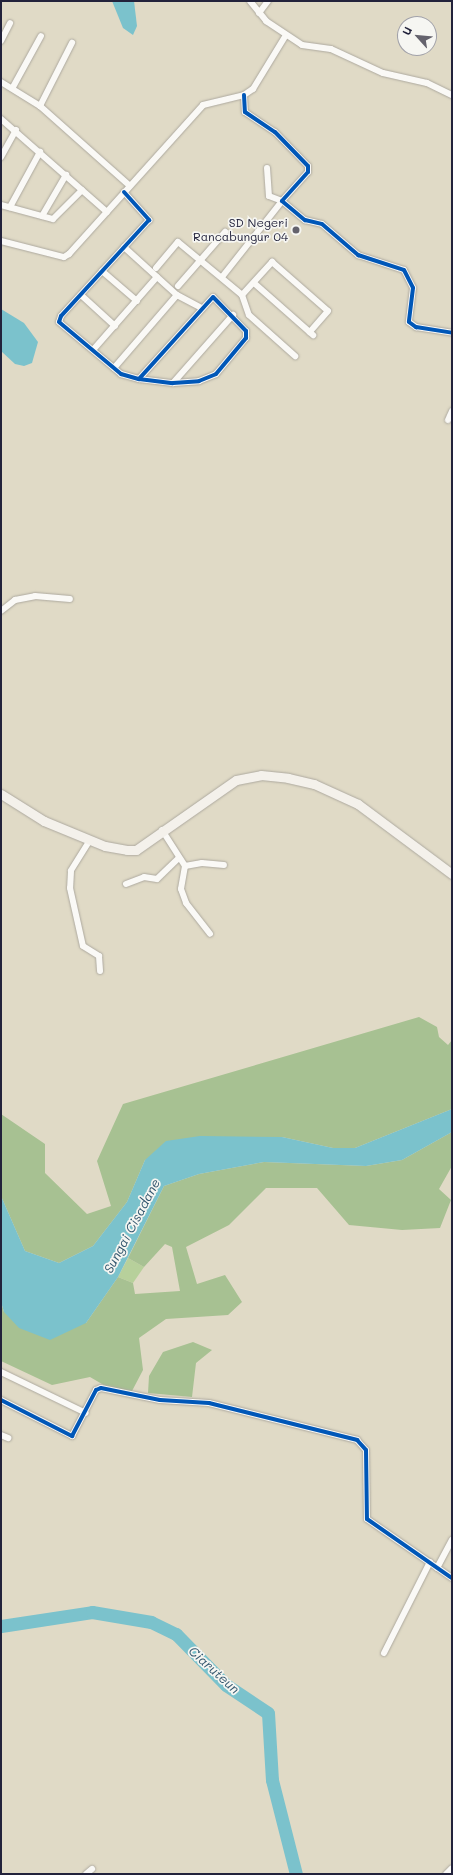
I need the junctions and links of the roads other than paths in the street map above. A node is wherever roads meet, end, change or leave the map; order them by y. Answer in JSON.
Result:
{"nodes":[{"id":1,"x":250,"y":1,"type":"edge"},
{"id":2,"x":268,"y":1,"type":"edge"},
{"id":3,"x":259,"y":13,"type":"junction"},
{"id":4,"x":10,"y":23,"type":"dead end"},
{"id":5,"x":286,"y":35,"type":"junction"},
{"id":6,"x":41,"y":36,"type":"dead end"},
{"id":7,"x":1,"y":41,"type":"edge"},
{"id":8,"x":72,"y":43,"type":"dead end"},
{"id":9,"x":1,"y":82,"type":"edge"},
{"id":10,"x":13,"y":87,"type":"junction"},
{"id":11,"x":244,"y":95,"type":"junction"},
{"id":12,"x":452,"y":95,"type":"edge"},
{"id":13,"x":40,"y":106,"type":"junction"},
{"id":14,"x":1,"y":120,"type":"edge"},
{"id":15,"x":16,"y":130,"type":"junction"},
{"id":16,"x":40,"y":152,"type":"junction"},
{"id":17,"x":1,"y":157,"type":"edge"},
{"id":18,"x":267,"y":168,"type":"dead end"},
{"id":19,"x":66,"y":175,"type":"junction"},
{"id":20,"x":130,"y":186,"type":"junction"},
{"id":21,"x":82,"y":190,"type":"junction"},
{"id":22,"x":124,"y":192,"type":"junction"},
{"id":23,"x":282,"y":201,"type":"junction"},
{"id":24,"x":1,"y":204,"type":"edge"},
{"id":25,"x":10,"y":207,"type":"junction"},
{"id":26,"x":107,"y":212,"type":"junction"},
{"id":27,"x":42,"y":216,"type":"junction"},
{"id":28,"x":225,"y":232,"type":"dead end"},
{"id":29,"x":1,"y":241,"type":"edge"},
{"id":30,"x":124,"y":247,"type":"junction"},
{"id":31,"x":200,"y":260,"type":"junction"},
{"id":32,"x":156,"y":268,"type":"dead end"},
{"id":33,"x":102,"y":271,"type":"junction"},
{"id":34,"x":157,"y":277,"type":"junction"},
{"id":35,"x":222,"y":277,"type":"junction"},
{"id":36,"x":254,"y":283,"type":"junction"},
{"id":37,"x":178,"y":286,"type":"dead end"},
{"id":38,"x":81,"y":294,"type":"junction"},
{"id":39,"x":177,"y":295,"type":"junction"},
{"id":40,"x":242,"y":295,"type":"junction"},
{"id":41,"x":137,"y":301,"type":"junction"},
{"id":42,"x":201,"y":308,"type":"junction"},
{"id":43,"x":233,"y":315,"type":"junction"},
{"id":44,"x":115,"y":326,"type":"junction"},
{"id":45,"x":452,"y":333,"type":"edge"},
{"id":46,"x":93,"y":350,"type":"junction"},
{"id":47,"x":296,"y":356,"type":"dead end"},
{"id":48,"x":114,"y":368,"type":"junction"},
{"id":49,"x":139,"y":379,"type":"junction"},
{"id":50,"x":172,"y":383,"type":"junction"},
{"id":51,"x":452,"y":411,"type":"edge"},
{"id":52,"x":448,"y":420,"type":"dead end"},
{"id":53,"x":70,"y":599,"type":"dead end"},
{"id":54,"x":1,"y":611,"type":"edge"},
{"id":55,"x":1,"y":794,"type":"edge"},
{"id":56,"x":162,"y":830,"type":"junction"},
{"id":57,"x":90,"y":840,"type":"junction"},
{"id":58,"x":179,"y":858,"type":"junction"},
{"id":59,"x":224,"y":865,"type":"dead end"},
{"id":60,"x":185,"y":866,"type":"junction"},
{"id":61,"x":452,"y":874,"type":"edge"},
{"id":62,"x":126,"y":884,"type":"dead end"},
{"id":63,"x":210,"y":934,"type":"dead end"},
{"id":64,"x":100,"y":971,"type":"dead end"},
{"id":65,"x":1,"y":1372,"type":"edge"},
{"id":66,"x":1,"y":1400,"type":"edge"},
{"id":67,"x":86,"y":1413,"type":"junction"},
{"id":68,"x":1,"y":1435,"type":"edge"},
{"id":69,"x":8,"y":1438,"type":"dead end"},
{"id":70,"x":452,"y":1540,"type":"edge"},
{"id":71,"x":430,"y":1562,"type":"junction"},
{"id":72,"x":437,"y":1568,"type":"junction"},
{"id":73,"x":452,"y":1578,"type":"edge"},
{"id":74,"x":384,"y":1653,"type":"dead end"},
{"id":75,"x":452,"y":1868,"type":"edge"},
{"id":76,"x":92,"y":1869,"type":"dead end"},
{"id":77,"x":86,"y":1874,"type":"edge"},
{"id":78,"x":446,"y":1874,"type":"edge"}],
"edges":[{"from":1,"to":3,"type":"street"},
{"from":2,"to":3,"type":"street"},
{"from":3,"to":5,"type":"street"},
{"from":4,"to":7,"type":"street"},
{"from":5,"to":11,"type":"street"},
{"from":5,"to":12,"type":"street"},
{"from":6,"to":10,"type":"street"},
{"from":8,"to":13,"type":"street"},
{"from":9,"to":10,"type":"street"},
{"from":10,"to":13,"type":"street"},
{"from":11,"to":20,"type":"street"},
{"from":11,"to":23,"type":"street"},
{"from":13,"to":20,"type":"street"},
{"from":14,"to":15,"type":"street"},
{"from":15,"to":16,"type":"street"},
{"from":15,"to":17,"type":"street"},
{"from":16,"to":19,"type":"street"},
{"from":16,"to":25,"type":"street"},
{"from":18,"to":23,"type":"street"},
{"from":19,"to":21,"type":"street"},
{"from":19,"to":27,"type":"street"},
{"from":20,"to":22,"type":"street"},
{"from":21,"to":26,"type":"street"},
{"from":21,"to":27,"type":"street"},
{"from":22,"to":26,"type":"street"},
{"from":22,"to":30,"type":"street"},
{"from":23,"to":35,"type":"street"},
{"from":23,"to":45,"type":"street"},
{"from":24,"to":25,"type":"street"},
{"from":25,"to":27,"type":"street"},
{"from":26,"to":29,"type":"street"},
{"from":28,"to":31,"type":"street"},
{"from":30,"to":33,"type":"street"},
{"from":30,"to":34,"type":"street"},
{"from":31,"to":32,"type":"street"},
{"from":31,"to":35,"type":"street"},
{"from":31,"to":37,"type":"street"},
{"from":33,"to":38,"type":"street"},
{"from":33,"to":41,"type":"street"},
{"from":34,"to":39,"type":"street"},
{"from":34,"to":41,"type":"street"},
{"from":35,"to":40,"type":"street"},
{"from":36,"to":36,"type":"street"},
{"from":36,"to":40,"type":"street"},
{"from":38,"to":44,"type":"street"},
{"from":38,"to":46,"type":"street"},
{"from":39,"to":42,"type":"street"},
{"from":39,"to":48,"type":"street"},
{"from":40,"to":47,"type":"street"},
{"from":41,"to":44,"type":"street"},
{"from":42,"to":43,"type":"street"},
{"from":42,"to":49,"type":"street"},
{"from":43,"to":50,"type":"street"},
{"from":43,"to":50,"type":"street"},
{"from":44,"to":46,"type":"street"},
{"from":46,"to":48,"type":"street"},
{"from":48,"to":49,"type":"street"},
{"from":49,"to":50,"type":"street"},
{"from":51,"to":52,"type":"street"},
{"from":53,"to":54,"type":"street"},
{"from":55,"to":57,"type":"main road"},
{"from":56,"to":57,"type":"main road"},
{"from":56,"to":58,"type":"street"},
{"from":56,"to":61,"type":"main road"},
{"from":57,"to":64,"type":"street"},
{"from":58,"to":60,"type":"street"},
{"from":58,"to":62,"type":"street"},
{"from":59,"to":60,"type":"street"},
{"from":60,"to":63,"type":"street"},
{"from":65,"to":67,"type":"street"},
{"from":66,"to":67,"type":"street"},
{"from":67,"to":71,"type":"street"},
{"from":68,"to":69,"type":"street"},
{"from":70,"to":72,"type":"street"},
{"from":71,"to":72,"type":"street"},
{"from":71,"to":74,"type":"street"},
{"from":72,"to":73,"type":"street"},
{"from":75,"to":78,"type":"street"},
{"from":76,"to":77,"type":"street"}]}
